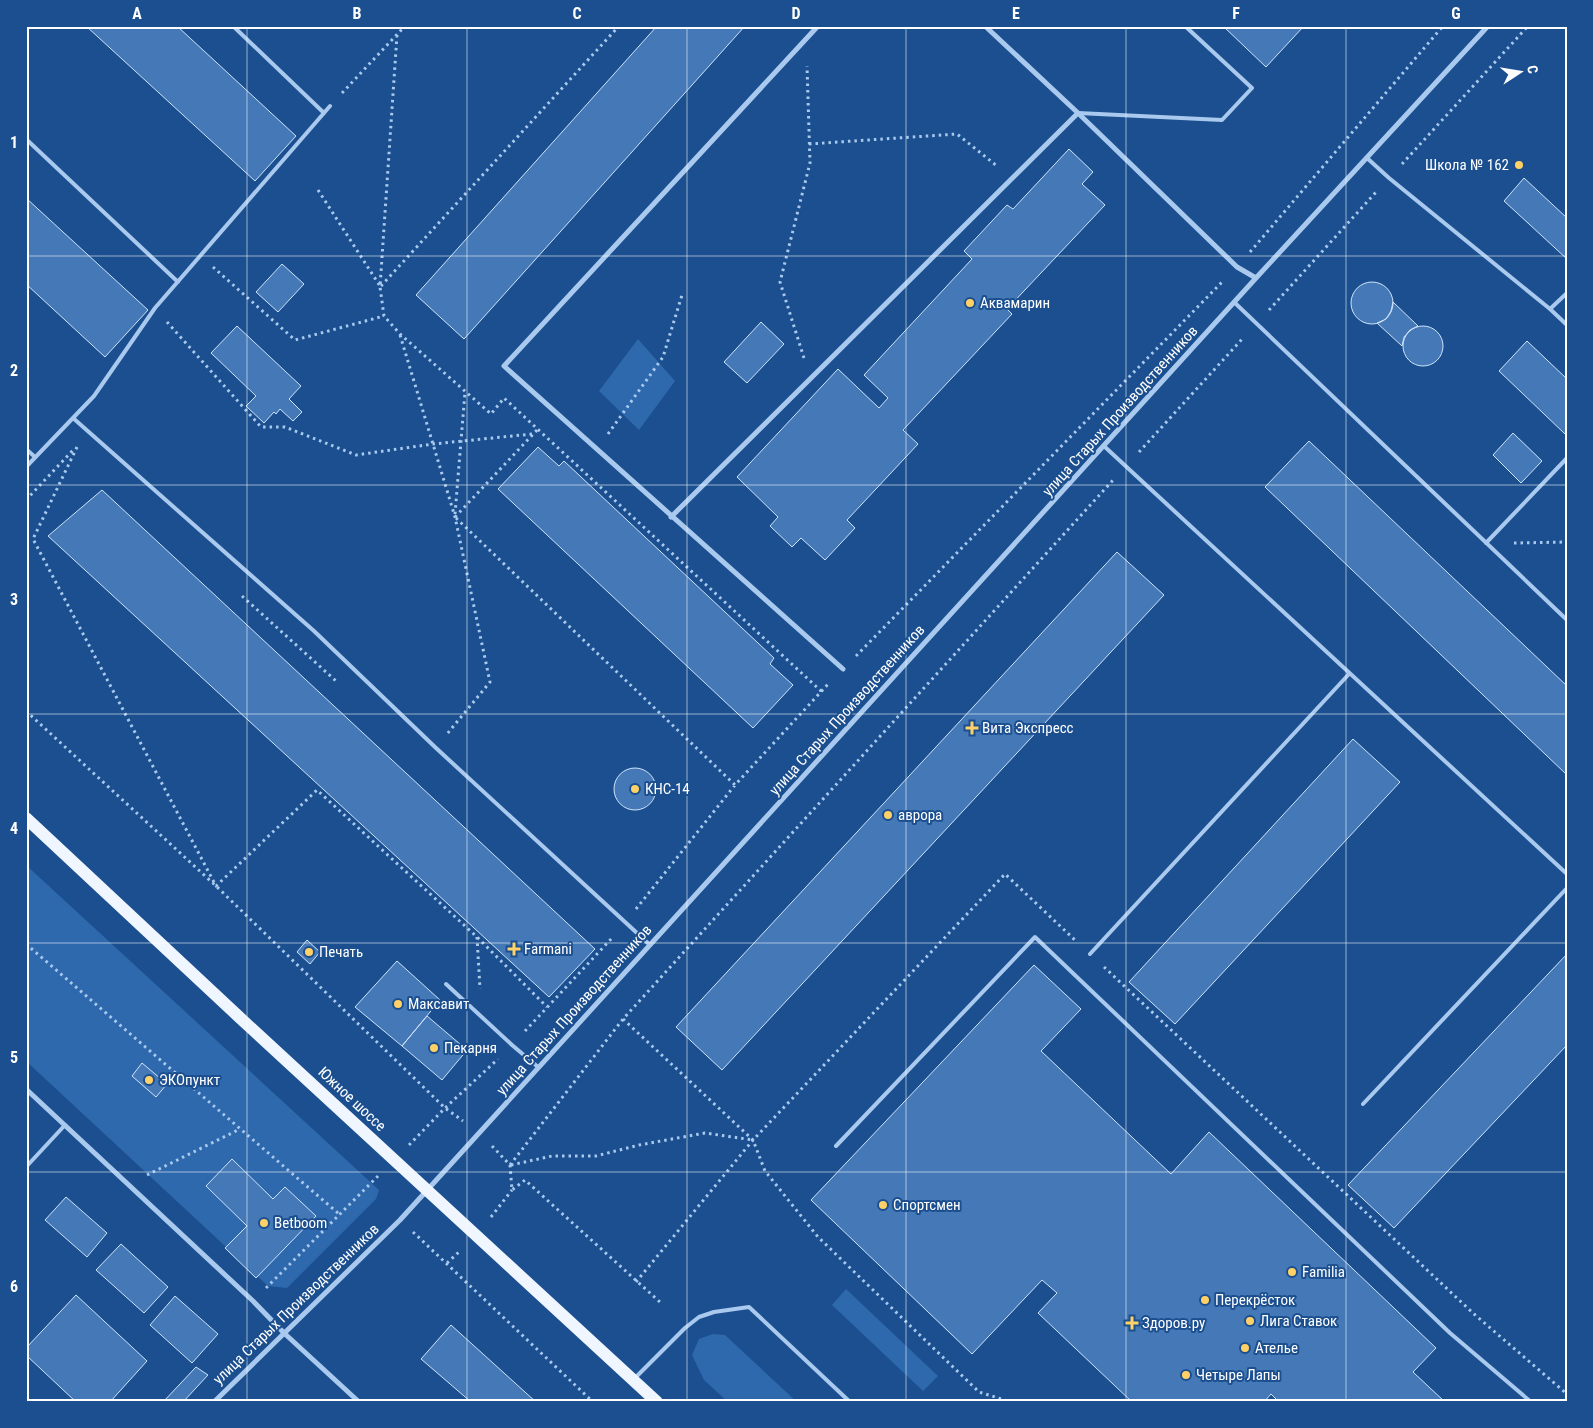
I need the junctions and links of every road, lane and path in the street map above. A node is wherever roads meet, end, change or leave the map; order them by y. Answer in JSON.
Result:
{"nodes":[{"id":1,"x":232,"y":26,"type":"edge"},
{"id":2,"x":406,"y":26,"type":"edge"},
{"id":3,"x":619,"y":26,"type":"edge"},
{"id":4,"x":818,"y":26,"type":"edge"},
{"id":5,"x":985,"y":26,"type":"edge"},
{"id":6,"x":1185,"y":26,"type":"edge"},
{"id":7,"x":1443,"y":26,"type":"edge"},
{"id":8,"x":1488,"y":26,"type":"edge"},
{"id":9,"x":1528,"y":26,"type":"edge"},
{"id":10,"x":397,"y":35,"type":"junction"},
{"id":11,"x":807,"y":38,"type":"junction"},
{"id":12,"x":330,"y":106,"type":"joint"},
{"id":13,"x":1078,"y":112,"type":"junction"},
{"id":14,"x":324,"y":113,"type":"junction"},
{"id":15,"x":26,"y":139,"type":"edge"},
{"id":16,"x":809,"y":144,"type":"junction"},
{"id":17,"x":1367,"y":158,"type":"junction"},
{"id":18,"x":1012,"y":178,"type":"junction"},
{"id":19,"x":1389,"y":178,"type":"junction"},
{"id":20,"x":318,"y":190,"type":"dead end"},
{"id":21,"x":200,"y":256,"type":"junction"},
{"id":22,"x":1237,"y":267,"type":"junction"},
{"id":23,"x":1256,"y":278,"type":"junction"},
{"id":24,"x":178,"y":282,"type":"junction"},
{"id":25,"x":380,"y":287,"type":"junction"},
{"id":26,"x":1567,"y":293,"type":"edge"},
{"id":27,"x":682,"y":295,"type":"dead end"},
{"id":28,"x":1235,"y":304,"type":"junction"},
{"id":29,"x":155,"y":308,"type":"junction"},
{"id":30,"x":1550,"y":310,"type":"junction"},
{"id":31,"x":384,"y":316,"type":"junction"},
{"id":32,"x":1256,"y":324,"type":"junction"},
{"id":33,"x":1567,"y":326,"type":"edge"},
{"id":34,"x":400,"y":334,"type":"junction"},
{"id":35,"x":810,"y":378,"type":"junction"},
{"id":36,"x":465,"y":392,"type":"junction"},
{"id":37,"x":73,"y":418,"type":"junction"},
{"id":38,"x":538,"y":429,"type":"junction"},
{"id":39,"x":532,"y":434,"type":"junction"},
{"id":40,"x":461,"y":441,"type":"junction"},
{"id":41,"x":433,"y":444,"type":"junction"},
{"id":42,"x":77,"y":446,"type":"junction"},
{"id":43,"x":1104,"y":447,"type":"junction"},
{"id":44,"x":26,"y":449,"type":"edge"},
{"id":45,"x":597,"y":450,"type":"junction"},
{"id":46,"x":85,"y":452,"type":"dead end"},
{"id":47,"x":35,"y":457,"type":"junction"},
{"id":48,"x":1567,"y":458,"type":"edge"},
{"id":49,"x":26,"y":467,"type":"edge"},
{"id":50,"x":1126,"y":467,"type":"junction"},
{"id":51,"x":26,"y":500,"type":"edge"},
{"id":52,"x":455,"y":517,"type":"junction"},
{"id":53,"x":671,"y":517,"type":"junction"},
{"id":54,"x":1567,"y":542,"type":"edge"},
{"id":55,"x":1486,"y":543,"type":"junction"},
{"id":56,"x":239,"y":593,"type":"dead end"},
{"id":57,"x":1567,"y":620,"type":"edge"},
{"id":58,"x":842,"y":669,"type":"junction"},
{"id":59,"x":1350,"y":674,"type":"junction"},
{"id":60,"x":342,"y":687,"type":"dead end"},
{"id":61,"x":821,"y":691,"type":"junction"},
{"id":62,"x":26,"y":711,"type":"edge"},
{"id":63,"x":436,"y":748,"type":"junction"},
{"id":64,"x":735,"y":785,"type":"junction"},
{"id":65,"x":26,"y":818,"type":"edge"},
{"id":66,"x":1567,"y":874,"type":"edge"},
{"id":67,"x":216,"y":886,"type":"junction"},
{"id":68,"x":1567,"y":888,"type":"edge"},
{"id":69,"x":625,"y":922,"type":"junction"},
{"id":70,"x":477,"y":937,"type":"junction"},
{"id":71,"x":26,"y":944,"type":"edge"},
{"id":72,"x":650,"y":945,"type":"junction"},
{"id":73,"x":1090,"y":954,"type":"junction"},
{"id":74,"x":446,"y":984,"type":"dead end"},
{"id":75,"x":547,"y":1007,"type":"junction"},
{"id":76,"x":482,"y":1016,"type":"junction"},
{"id":77,"x":623,"y":1018,"type":"junction"},
{"id":78,"x":512,"y":1046,"type":"junction"},
{"id":79,"x":538,"y":1067,"type":"junction"},
{"id":80,"x":26,"y":1089,"type":"edge"},
{"id":81,"x":1363,"y":1104,"type":"dead end"},
{"id":82,"x":445,"y":1108,"type":"junction"},
{"id":83,"x":65,"y":1125,"type":"junction"},
{"id":84,"x":240,"y":1129,"type":"junction"},
{"id":85,"x":479,"y":1133,"type":"junction"},
{"id":86,"x":753,"y":1140,"type":"junction"},
{"id":87,"x":836,"y":1146,"type":"dead end"},
{"id":88,"x":394,"y":1160,"type":"junction"},
{"id":89,"x":510,"y":1165,"type":"junction"},
{"id":90,"x":26,"y":1167,"type":"edge"},
{"id":91,"x":128,"y":1185,"type":"junction"},
{"id":92,"x":427,"y":1190,"type":"junction"},
{"id":93,"x":338,"y":1214,"type":"junction"},
{"id":94,"x":400,"y":1220,"type":"junction"},
{"id":95,"x":636,"y":1282,"type":"junction"},
{"id":96,"x":253,"y":1301,"type":"junction"},
{"id":97,"x":661,"y":1303,"type":"dead end"},
{"id":98,"x":284,"y":1333,"type":"junction"},
{"id":99,"x":633,"y":1380,"type":"junction"},
{"id":100,"x":1567,"y":1394,"type":"edge"},
{"id":101,"x":214,"y":1402,"type":"edge"},
{"id":102,"x":359,"y":1402,"type":"edge"},
{"id":103,"x":593,"y":1402,"type":"edge"},
{"id":104,"x":657,"y":1402,"type":"edge"},
{"id":105,"x":850,"y":1402,"type":"edge"},
{"id":106,"x":1011,"y":1402,"type":"edge"},
{"id":107,"x":1531,"y":1402,"type":"edge"}],
"edges":[{"from":1,"to":14,"type":"lane"},
{"from":2,"to":10,"type":"path"},
{"from":3,"to":25,"type":"path"},
{"from":4,"to":11,"type":"street"},
{"from":5,"to":13,"type":"street"},
{"from":6,"to":13,"type":"lane"},
{"from":7,"to":22,"type":"path"},
{"from":8,"to":17,"type":"street","name":"улица Старых Производственников"},
{"from":9,"to":19,"type":"path"},
{"from":10,"to":12,"type":"path"},
{"from":10,"to":25,"type":"path"},
{"from":11,"to":16,"type":"path"},
{"from":11,"to":45,"type":"street"},
{"from":12,"to":14,"type":"lane"},
{"from":13,"to":18,"type":"street"},
{"from":13,"to":22,"type":"street"},
{"from":14,"to":21,"type":"lane"},
{"from":15,"to":24,"type":"lane"},
{"from":16,"to":18,"type":"path"},
{"from":16,"to":35,"type":"path"},
{"from":17,"to":19,"type":"lane"},
{"from":17,"to":23,"type":"street","name":"улица Старых Производственников"},
{"from":18,"to":35,"type":"street"},
{"from":19,"to":30,"type":"lane"},
{"from":19,"to":32,"type":"path"},
{"from":20,"to":25,"type":"path"},
{"from":21,"to":24,"type":"lane"},
{"from":21,"to":31,"type":"path"},
{"from":22,"to":23,"type":"street"},
{"from":22,"to":58,"type":"path"},
{"from":23,"to":28,"type":"street","name":"улица Старых Производственников"},
{"from":24,"to":29,"type":"lane"},
{"from":25,"to":31,"type":"path"},
{"from":26,"to":30,"type":"lane"},
{"from":27,"to":45,"type":"path"},
{"from":28,"to":32,"type":"lane"},
{"from":28,"to":43,"type":"street","name":"улица Старых Производственников"},
{"from":29,"to":37,"type":"lane"},
{"from":29,"to":41,"type":"path"},
{"from":30,"to":33,"type":"lane"},
{"from":31,"to":34,"type":"path"},
{"from":32,"to":50,"type":"path"},
{"from":32,"to":55,"type":"lane"},
{"from":34,"to":36,"type":"path"},
{"from":34,"to":41,"type":"path"},
{"from":35,"to":53,"type":"street"},
{"from":36,"to":38,"type":"path"},
{"from":36,"to":40,"type":"path"},
{"from":37,"to":47,"type":"lane"},
{"from":37,"to":63,"type":"lane"},
{"from":38,"to":39,"type":"path"},
{"from":38,"to":61,"type":"path"},
{"from":39,"to":40,"type":"path"},
{"from":39,"to":52,"type":"path"},
{"from":40,"to":41,"type":"path"},
{"from":40,"to":52,"type":"path"},
{"from":41,"to":52,"type":"path"},
{"from":42,"to":46,"type":"path"},
{"from":42,"to":51,"type":"path"},
{"from":42,"to":67,"type":"path"},
{"from":43,"to":50,"type":"lane"},
{"from":43,"to":72,"type":"street","name":"улица Старых Производственников"},
{"from":44,"to":47,"type":"lane"},
{"from":45,"to":53,"type":"street"},
{"from":47,"to":49,"type":"lane"},
{"from":48,"to":55,"type":"lane"},
{"from":50,"to":59,"type":"lane"},
{"from":50,"to":77,"type":"path"},
{"from":52,"to":63,"type":"path"},
{"from":52,"to":64,"type":"path"},
{"from":53,"to":58,"type":"street"},
{"from":54,"to":55,"type":"path"},
{"from":55,"to":57,"type":"lane"},
{"from":56,"to":60,"type":"path"},
{"from":58,"to":61,"type":"path"},
{"from":59,"to":66,"type":"lane"},
{"from":59,"to":73,"type":"lane"},
{"from":61,"to":64,"type":"path"},
{"from":62,"to":67,"type":"path"},
{"from":63,"to":69,"type":"lane"},
{"from":64,"to":69,"type":"path"},
{"from":65,"to":88,"type":"main road","name":"Южное шоссе"},
{"from":67,"to":70,"type":"path"},
{"from":67,"to":82,"type":"path"},
{"from":68,"to":81,"type":"lane"},
{"from":69,"to":72,"type":"lane"},
{"from":69,"to":75,"type":"path"},
{"from":70,"to":75,"type":"path"},
{"from":70,"to":76,"type":"path"},
{"from":71,"to":84,"type":"path"},
{"from":72,"to":79,"type":"street","name":"улица Старых Производственников"},
{"from":73,"to":86,"type":"path"},
{"from":73,"to":100,"type":"path"},
{"from":74,"to":76,"type":"lane"},
{"from":75,"to":78,"type":"path"},
{"from":76,"to":78,"type":"lane"},
{"from":77,"to":86,"type":"path"},
{"from":77,"to":89,"type":"path"},
{"from":78,"to":79,"type":"lane"},
{"from":78,"to":82,"type":"path"},
{"from":79,"to":85,"type":"street","name":"улица Старых Производственников"},
{"from":80,"to":83,"type":"street"},
{"from":82,"to":85,"type":"path"},
{"from":82,"to":88,"type":"path"},
{"from":83,"to":90,"type":"lane"},
{"from":83,"to":91,"type":"street"},
{"from":84,"to":91,"type":"path"},
{"from":84,"to":93,"type":"path"},
{"from":85,"to":89,"type":"path"},
{"from":85,"to":92,"type":"street","name":"улица Старых Производственников"},
{"from":86,"to":89,"type":"path"},
{"from":86,"to":95,"type":"path"},
{"from":86,"to":106,"type":"path"},
{"from":87,"to":107,"type":"lane"},
{"from":88,"to":92,"type":"main road","name":"Южное шоссе"},
{"from":88,"to":93,"type":"path"},
{"from":89,"to":95,"type":"path"},
{"from":91,"to":96,"type":"street"},
{"from":92,"to":94,"type":"street","name":"улица Старых Производственников"},
{"from":92,"to":99,"type":"main road","name":"Южное шоссе"},
{"from":93,"to":96,"type":"path"},
{"from":94,"to":98,"type":"street","name":"улица Старых Производственников"},
{"from":94,"to":103,"type":"path"},
{"from":95,"to":97,"type":"path"},
{"from":96,"to":98,"type":"street"},
{"from":98,"to":101,"type":"street","name":"улица Старых Производственников"},
{"from":98,"to":102,"type":"street"},
{"from":99,"to":104,"type":"main road","name":"Южное шоссе"},
{"from":99,"to":105,"type":"lane"}]}
